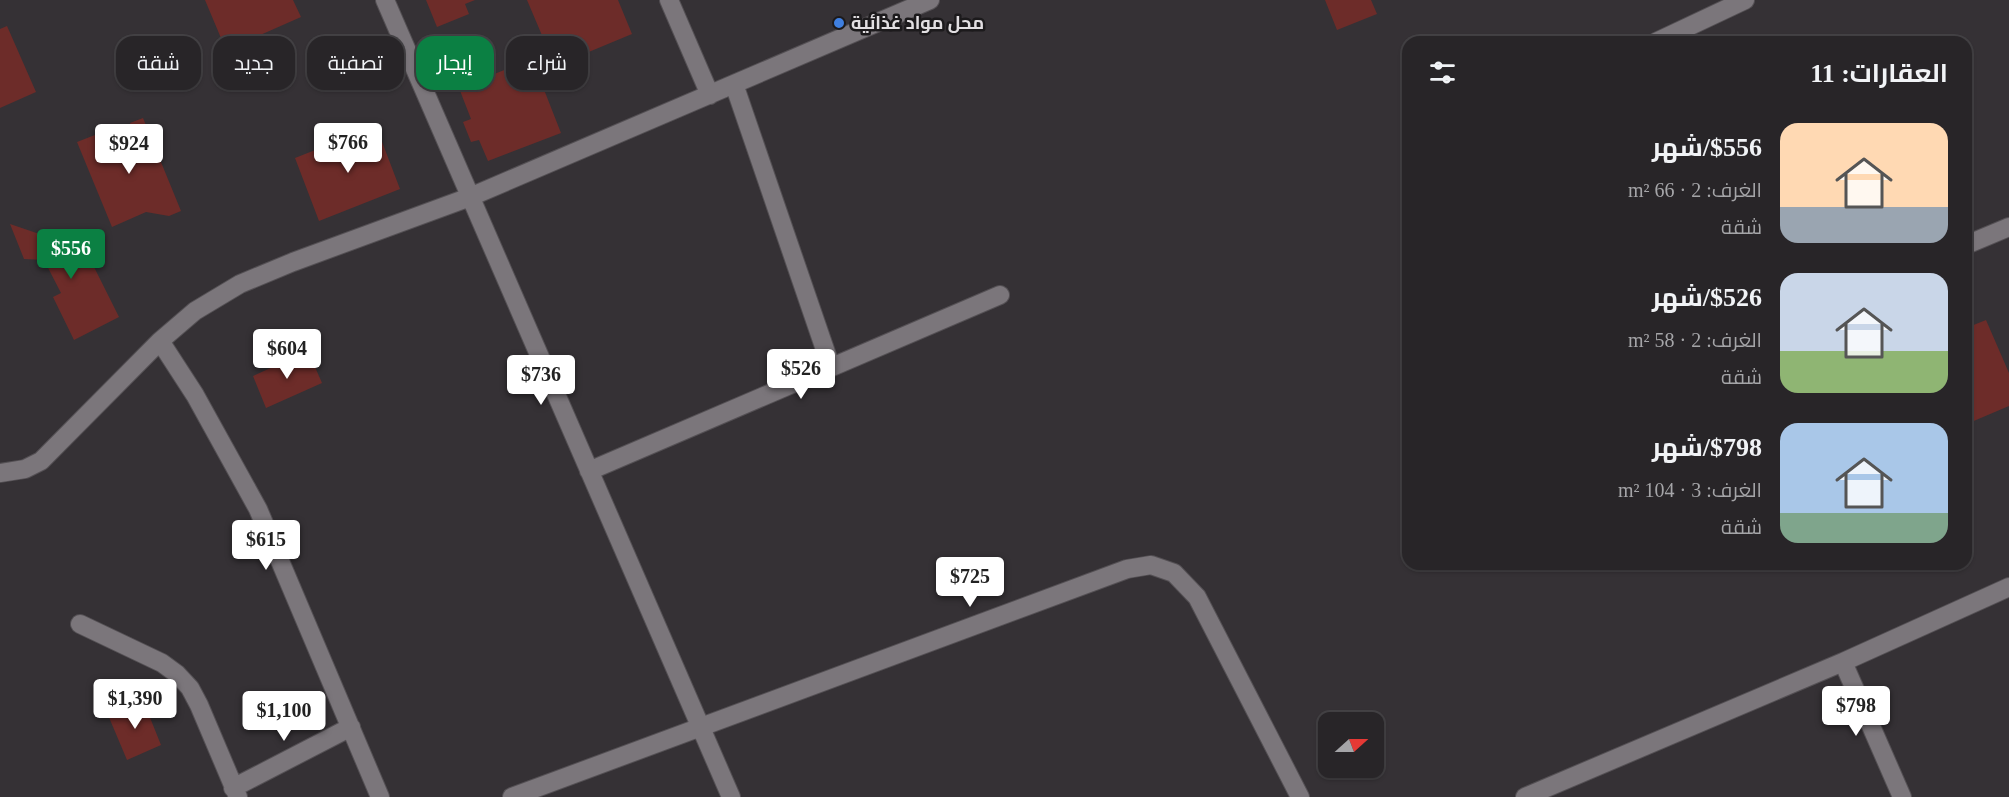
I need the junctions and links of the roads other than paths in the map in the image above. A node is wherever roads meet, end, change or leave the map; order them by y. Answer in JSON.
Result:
{"nodes":[{"id":1,"x":385,"y":0,"type":"edge"},
{"id":2,"x":669,"y":0,"type":"edge"},
{"id":3,"x":930,"y":0,"type":"edge"},
{"id":4,"x":1745,"y":0,"type":"edge"},
{"id":5,"x":1669,"y":36,"type":"edge"},
{"id":6,"x":734,"y":84,"type":"junction"},
{"id":7,"x":710,"y":95,"type":"junction"},
{"id":8,"x":470,"y":197,"type":"junction"},
{"id":9,"x":2009,"y":227,"type":"edge"},
{"id":10,"x":1972,"y":242,"type":"edge"},
{"id":11,"x":1000,"y":295,"type":"dead end"},
{"id":12,"x":160,"y":341,"type":"junction"},
{"id":13,"x":831,"y":367,"type":"junction"},
{"id":14,"x":589,"y":471,"type":"junction"},
{"id":15,"x":0,"y":473,"type":"edge"},
{"id":16,"x":2009,"y":587,"type":"edge"},
{"id":17,"x":80,"y":624,"type":"dead end"},
{"id":18,"x":1843,"y":662,"type":"junction"},
{"id":19,"x":351,"y":727,"type":"junction"},
{"id":20,"x":700,"y":727,"type":"junction"},
{"id":21,"x":235,"y":792,"type":"edge"},
{"id":22,"x":380,"y":797,"type":"edge"},
{"id":23,"x":512,"y":797,"type":"edge"},
{"id":24,"x":731,"y":797,"type":"edge"},
{"id":25,"x":1300,"y":797,"type":"edge"},
{"id":26,"x":1525,"y":797,"type":"edge"},
{"id":27,"x":1902,"y":797,"type":"edge"}],
"edges":[{"from":1,"to":8,"type":"street"},
{"from":2,"to":7,"type":"street"},
{"from":3,"to":6,"type":"street"},
{"from":4,"to":5,"type":"street"},
{"from":6,"to":7,"type":"street"},
{"from":6,"to":13,"type":"street"},
{"from":7,"to":8,"type":"street"},
{"from":8,"to":12,"type":"street"},
{"from":8,"to":14,"type":"street"},
{"from":9,"to":10,"type":"street"},
{"from":11,"to":13,"type":"street"},
{"from":12,"to":15,"type":"street"},
{"from":12,"to":19,"type":"street"},
{"from":13,"to":14,"type":"street"},
{"from":14,"to":20,"type":"street"},
{"from":16,"to":18,"type":"street"},
{"from":17,"to":21,"type":"street"},
{"from":18,"to":26,"type":"street"},
{"from":18,"to":27,"type":"street"},
{"from":19,"to":21,"type":"street"},
{"from":19,"to":22,"type":"street"},
{"from":20,"to":23,"type":"street"},
{"from":20,"to":24,"type":"street"},
{"from":20,"to":25,"type":"street"}]}
